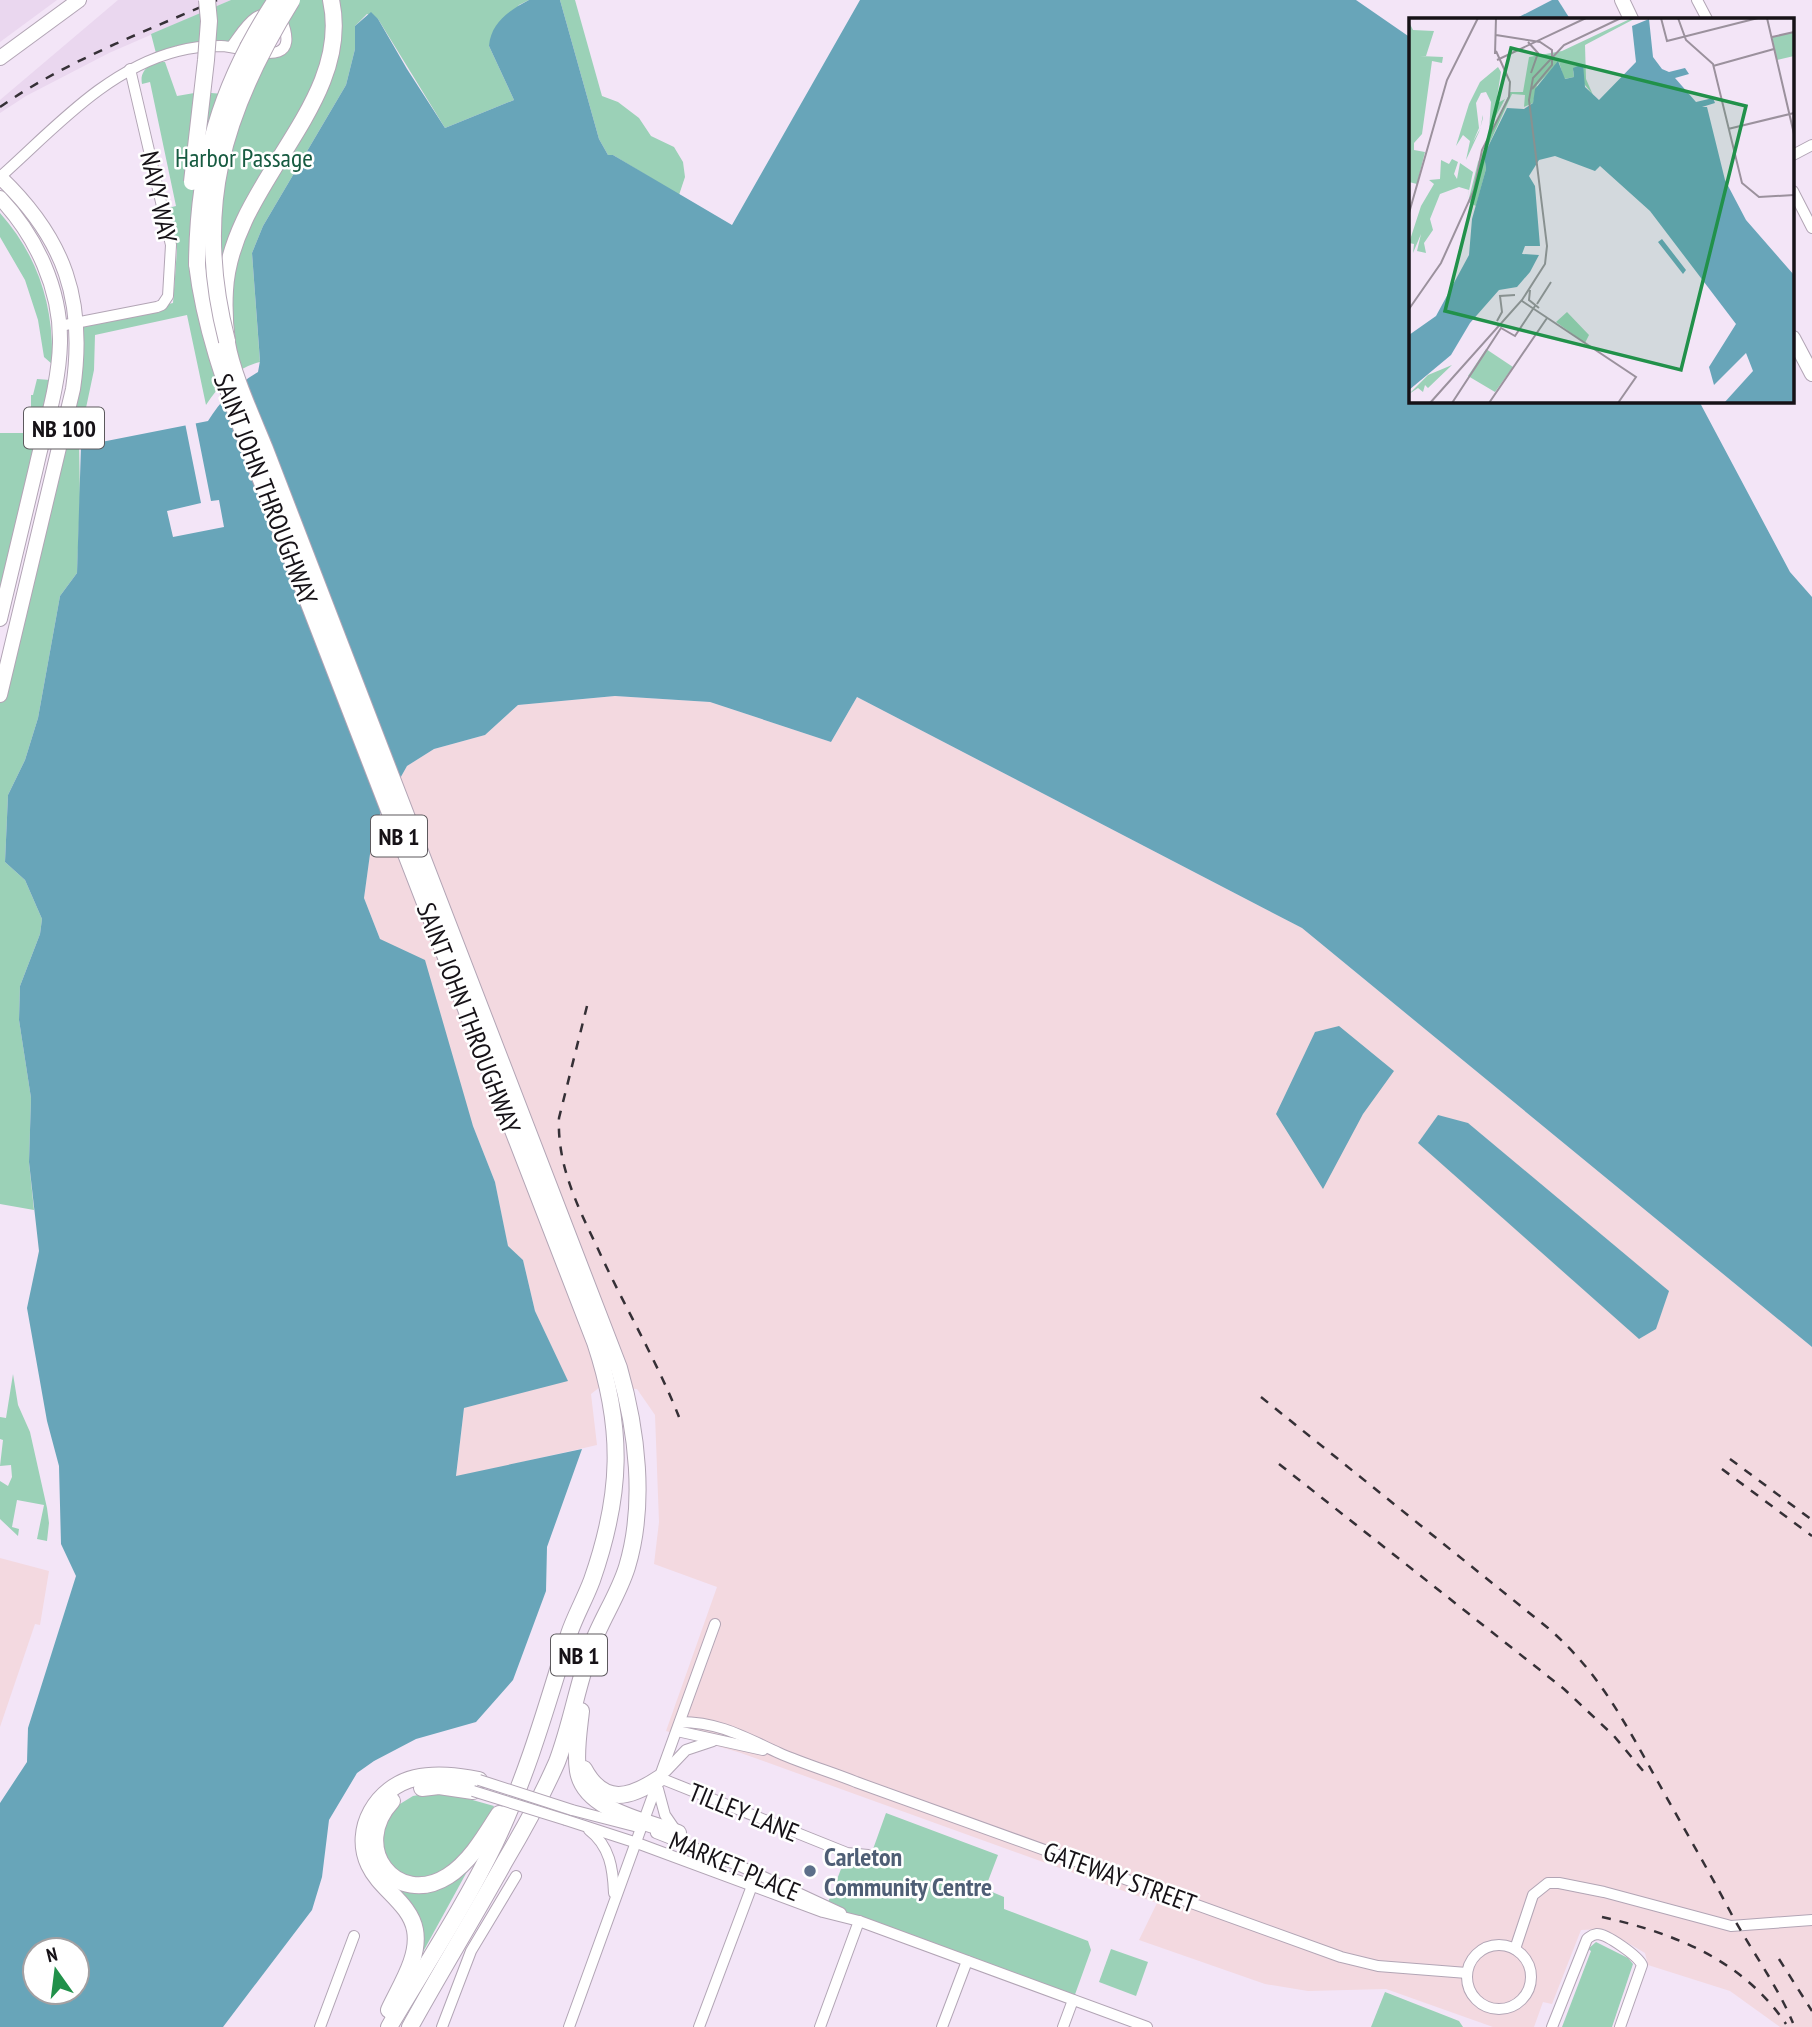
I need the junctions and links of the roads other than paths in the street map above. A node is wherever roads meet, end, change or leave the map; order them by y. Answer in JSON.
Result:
{"nodes":[{"id":1,"x":79,"y":0,"type":"edge"},
{"id":2,"x":207,"y":0,"type":"edge"},
{"id":3,"x":276,"y":0,"type":"edge"},
{"id":4,"x":292,"y":0,"type":"edge"},
{"id":5,"x":331,"y":0,"type":"edge"},
{"id":6,"x":1622,"y":0,"type":"edge"},
{"id":7,"x":1697,"y":0,"type":"edge"},
{"id":8,"x":1631,"y":18,"type":"edge"},
{"id":9,"x":1706,"y":18,"type":"edge"},
{"id":10,"x":231,"y":47,"type":"junction"},
{"id":11,"x":0,"y":58,"type":"edge"},
{"id":12,"x":131,"y":69,"type":"junction"},
{"id":13,"x":1812,"y":145,"type":"edge"},
{"id":14,"x":1794,"y":154,"type":"edge"},
{"id":15,"x":0,"y":177,"type":"edge"},
{"id":16,"x":1794,"y":193,"type":"edge"},
{"id":17,"x":0,"y":198,"type":"edge"},
{"id":18,"x":1812,"y":228,"type":"edge"},
{"id":19,"x":197,"y":264,"type":"junction"},
{"id":20,"x":77,"y":323,"type":"junction"},
{"id":21,"x":60,"y":326,"type":"junction"},
{"id":22,"x":1794,"y":340,"type":"edge"},
{"id":23,"x":227,"y":341,"type":"junction"},
{"id":24,"x":1812,"y":374,"type":"edge"},
{"id":25,"x":0,"y":620,"type":"edge"},
{"id":26,"x":0,"y":695,"type":"edge"},
{"id":27,"x":621,"y":1402,"type":"junction"},
{"id":28,"x":635,"y":1464,"type":"junction"},
{"id":29,"x":618,"y":1592,"type":"junction"},
{"id":30,"x":715,"y":1624,"type":"dead end"},
{"id":31,"x":679,"y":1727,"type":"junction"},
{"id":32,"x":725,"y":1741,"type":"junction"},
{"id":33,"x":578,"y":1751,"type":"junction"},
{"id":34,"x":780,"y":1753,"type":"junction"},
{"id":35,"x":523,"y":1777,"type":"junction"},
{"id":36,"x":659,"y":1782,"type":"junction"},
{"id":37,"x":476,"y":1785,"type":"junction"},
{"id":38,"x":569,"y":1815,"type":"junction"},
{"id":39,"x":643,"y":1825,"type":"junction"},
{"id":40,"x":584,"y":1826,"type":"junction"},
{"id":41,"x":678,"y":1833,"type":"junction"},
{"id":42,"x":637,"y":1843,"type":"junction"},
{"id":43,"x":515,"y":1844,"type":"junction"},
{"id":44,"x":868,"y":1856,"type":"dead end"},
{"id":45,"x":740,"y":1866,"type":"junction"},
{"id":46,"x":757,"y":1874,"type":"junction"},
{"id":47,"x":516,"y":1876,"type":"dead end"},
{"id":48,"x":751,"y":1887,"type":"junction"},
{"id":49,"x":615,"y":1899,"type":"junction"},
{"id":50,"x":854,"y":1920,"type":"junction"},
{"id":51,"x":1812,"y":1920,"type":"edge"},
{"id":52,"x":354,"y":1936,"type":"dead end"},
{"id":53,"x":1516,"y":1948,"type":"junction"},
{"id":54,"x":967,"y":1961,"type":"junction"},
{"id":55,"x":1467,"y":1973,"type":"junction"},
{"id":56,"x":1073,"y":2000,"type":"junction"},
{"id":57,"x":320,"y":2027,"type":"edge"},
{"id":58,"x":381,"y":2027,"type":"edge"},
{"id":59,"x":389,"y":2027,"type":"edge"},
{"id":60,"x":410,"y":2027,"type":"edge"},
{"id":61,"x":442,"y":2027,"type":"edge"},
{"id":62,"x":569,"y":2027,"type":"edge"},
{"id":63,"x":699,"y":2027,"type":"edge"},
{"id":64,"x":820,"y":2027,"type":"edge"},
{"id":65,"x":942,"y":2027,"type":"edge"},
{"id":66,"x":1063,"y":2027,"type":"edge"},
{"id":67,"x":1147,"y":2027,"type":"edge"},
{"id":68,"x":1552,"y":2027,"type":"edge"},
{"id":69,"x":1620,"y":2027,"type":"edge"}],
"edges":[{"from":1,"to":11,"type":"main road"},
{"from":2,"to":19,"type":"highway","bridge":true},
{"from":3,"to":19,"type":"highway","name":"SAINT JOHN THROUGHWAY","number":"NB 1","bridge":true},
{"from":4,"to":23,"type":"highway","name":"SAINT JOHN THROUGHWAY","number":"NB 1","bridge":true},
{"from":5,"to":23,"type":"highway","bridge":true},
{"from":6,"to":8,"type":"main road"},
{"from":7,"to":9,"type":"street"},
{"from":10,"to":10,"type":"street"},
{"from":10,"to":12,"type":"street"},
{"from":12,"to":15,"type":"street"},
{"from":12,"to":20,"type":"street","name":"NAVY WAY"},
{"from":13,"to":14,"type":"street"},
{"from":15,"to":20,"type":"main road","number":"NB 100"},
{"from":16,"to":18,"type":"street"},
{"from":17,"to":21,"type":"main road","number":"NB 100"},
{"from":19,"to":27,"type":"highway","name":"SAINT JOHN THROUGHWAY","number":"NB 1"},
{"from":20,"to":21,"type":"street","name":"NAVY WAY"},
{"from":20,"to":26,"type":"main road","number":"NB 100"},
{"from":21,"to":25,"type":"main road","number":"NB 100"},
{"from":22,"to":24,"type":"main road"},
{"from":23,"to":27,"type":"highway","name":"SAINT JOHN THROUGHWAY","number":"NB 1"},
{"from":27,"to":28,"type":"highway","name":"SAINT JOHN THROUGHWAY","number":"NB 1"},
{"from":27,"to":35,"type":"highway","name":"SAINT JOHN THROUGHWAY","number":"NB 1"},
{"from":28,"to":29,"type":"highway","name":"SAINT JOHN THROUGHWAY","number":"NB 1"},
{"from":28,"to":43,"type":"highway","name":"SAINT JOHN THROUGHWAY","number":"NB 1"},
{"from":29,"to":33,"type":"highway"},
{"from":29,"to":43,"type":"highway","name":"SAINT JOHN THROUGHWAY","number":"NB 1"},
{"from":30,"to":31,"type":"street"},
{"from":31,"to":32,"type":"street","name":"GATEWAY STREET"},
{"from":31,"to":34,"type":"street","name":"GATEWAY STREET"},
{"from":31,"to":36,"type":"street"},
{"from":32,"to":34,"type":"street","name":"GATEWAY STREET"},
{"from":32,"to":36,"type":"street"},
{"from":33,"to":36,"type":"highway"},
{"from":33,"to":39,"type":"highway"},
{"from":34,"to":55,"type":"street","name":"GATEWAY STREET"},
{"from":35,"to":37,"type":"highway"},
{"from":35,"to":59,"type":"highway","name":"SAINT JOHN THROUGHWAY","number":"NB 1"},
{"from":36,"to":39,"type":"street"},
{"from":36,"to":41,"type":"street"},
{"from":36,"to":44,"type":"street","name":"TILLEY LANE"},
{"from":37,"to":38,"type":"street","name":"MARKET PLACE","bridge":true},
{"from":37,"to":58,"type":"highway"},
{"from":38,"to":39,"type":"street","name":"MARKET PLACE"},
{"from":38,"to":40,"type":"street","name":"MARKET PLACE"},
{"from":39,"to":41,"type":"highway"},
{"from":39,"to":42,"type":"street"},
{"from":39,"to":45,"type":"street","name":"MARKET PLACE"},
{"from":40,"to":42,"type":"street","name":"MARKET PLACE"},
{"from":40,"to":49,"type":"street"},
{"from":41,"to":45,"type":"street"},
{"from":42,"to":48,"type":"street","name":"MARKET PLACE"},
{"from":42,"to":49,"type":"street"},
{"from":43,"to":60,"type":"highway","name":"SAINT JOHN THROUGHWAY","number":"NB 1"},
{"from":45,"to":46,"type":"street","name":"MARKET PLACE"},
{"from":46,"to":48,"type":"street"},
{"from":46,"to":50,"type":"street","name":"MARKET PLACE"},
{"from":47,"to":61,"type":"street"},
{"from":48,"to":50,"type":"street","name":"MARKET PLACE"},
{"from":48,"to":63,"type":"street"},
{"from":49,"to":62,"type":"street"},
{"from":50,"to":54,"type":"street"},
{"from":50,"to":64,"type":"street"},
{"from":51,"to":53,"type":"street"},
{"from":52,"to":57,"type":"street"},
{"from":53,"to":55,"type":"street"},
{"from":53,"to":55,"type":"street"},
{"from":54,"to":56,"type":"street"},
{"from":54,"to":65,"type":"street"},
{"from":56,"to":66,"type":"street"},
{"from":56,"to":67,"type":"street"},
{"from":68,"to":69,"type":"street"}]}
